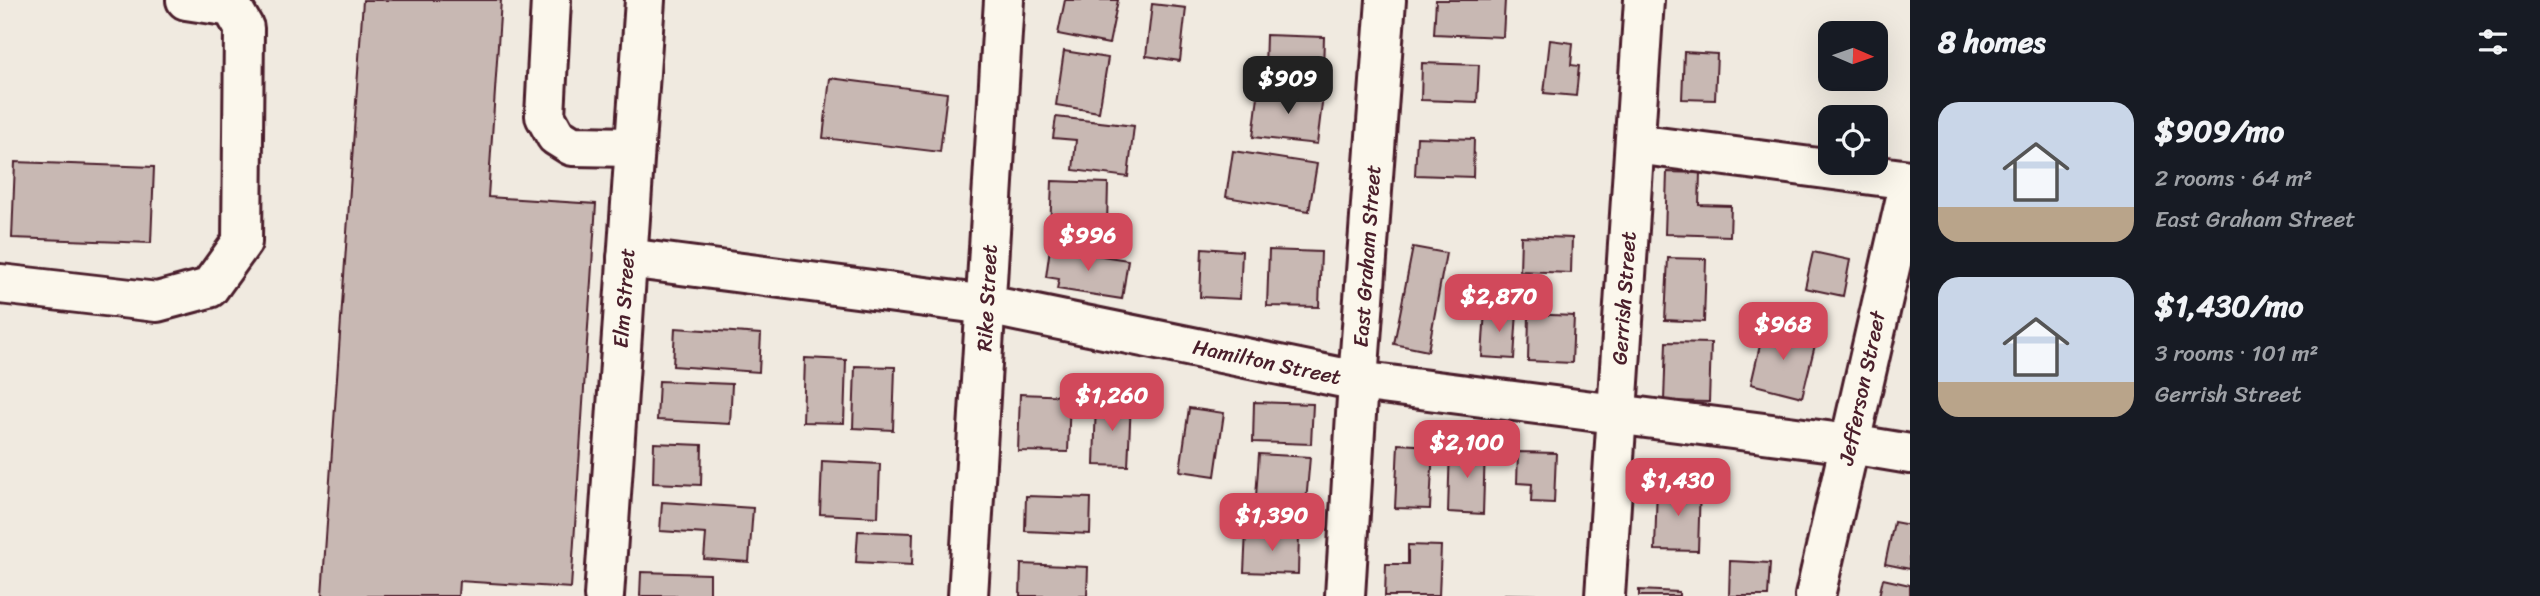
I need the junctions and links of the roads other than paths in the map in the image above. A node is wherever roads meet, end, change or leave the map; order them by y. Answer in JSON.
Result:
{"nodes":[{"id":1,"x":186,"y":0,"type":"edge"},
{"id":2,"x":551,"y":0,"type":"edge"},
{"id":3,"x":645,"y":0,"type":"edge"},
{"id":4,"x":1004,"y":0,"type":"edge"},
{"id":5,"x":1386,"y":0,"type":"edge"},
{"id":6,"x":1644,"y":0,"type":"edge"},
{"id":7,"x":1635,"y":144,"type":"junction"},
{"id":8,"x":634,"y":147,"type":"junction"},
{"id":9,"x":1910,"y":180,"type":"edge"},
{"id":10,"x":627,"y":258,"type":"junction"},
{"id":11,"x":0,"y":284,"type":"edge"},
{"id":12,"x":987,"y":305,"type":"junction"},
{"id":13,"x":1358,"y":381,"type":"junction"},
{"id":14,"x":1616,"y":415,"type":"junction"},
{"id":15,"x":1850,"y":443,"type":"junction"},
{"id":16,"x":1910,"y":454,"type":"edge"},
{"id":17,"x":604,"y":596,"type":"edge"},
{"id":18,"x":968,"y":596,"type":"edge"},
{"id":19,"x":1345,"y":596,"type":"edge"},
{"id":20,"x":1605,"y":596,"type":"edge"},
{"id":21,"x":1815,"y":596,"type":"edge"}],
"edges":[{"from":1,"to":11,"type":"street"},
{"from":2,"to":8,"type":"street"},
{"from":3,"to":8,"type":"street","name":"Elm Street"},
{"from":4,"to":12,"type":"street","name":"Rike Street"},
{"from":5,"to":13,"type":"street","name":"East Graham Street"},
{"from":6,"to":7,"type":"street","name":"Gerrish Street"},
{"from":7,"to":9,"type":"street"},
{"from":7,"to":14,"type":"street","name":"Gerrish Street"},
{"from":8,"to":10,"type":"street","name":"Elm Street"},
{"from":9,"to":15,"type":"street","name":"Jefferson Street"},
{"from":10,"to":12,"type":"street","name":"Hamilton Street"},
{"from":10,"to":17,"type":"street","name":"Elm Street"},
{"from":12,"to":13,"type":"street","name":"Hamilton Street"},
{"from":12,"to":18,"type":"street","name":"Rike Street"},
{"from":13,"to":14,"type":"street","name":"Hamilton Street"},
{"from":13,"to":19,"type":"street","name":"East Graham Street"},
{"from":14,"to":15,"type":"street","name":"Hamilton Street"},
{"from":14,"to":20,"type":"street","name":"Gerrish Street"},
{"from":15,"to":16,"type":"street","name":"Hamilton Street"},
{"from":15,"to":21,"type":"street","name":"Jefferson Street"}]}
